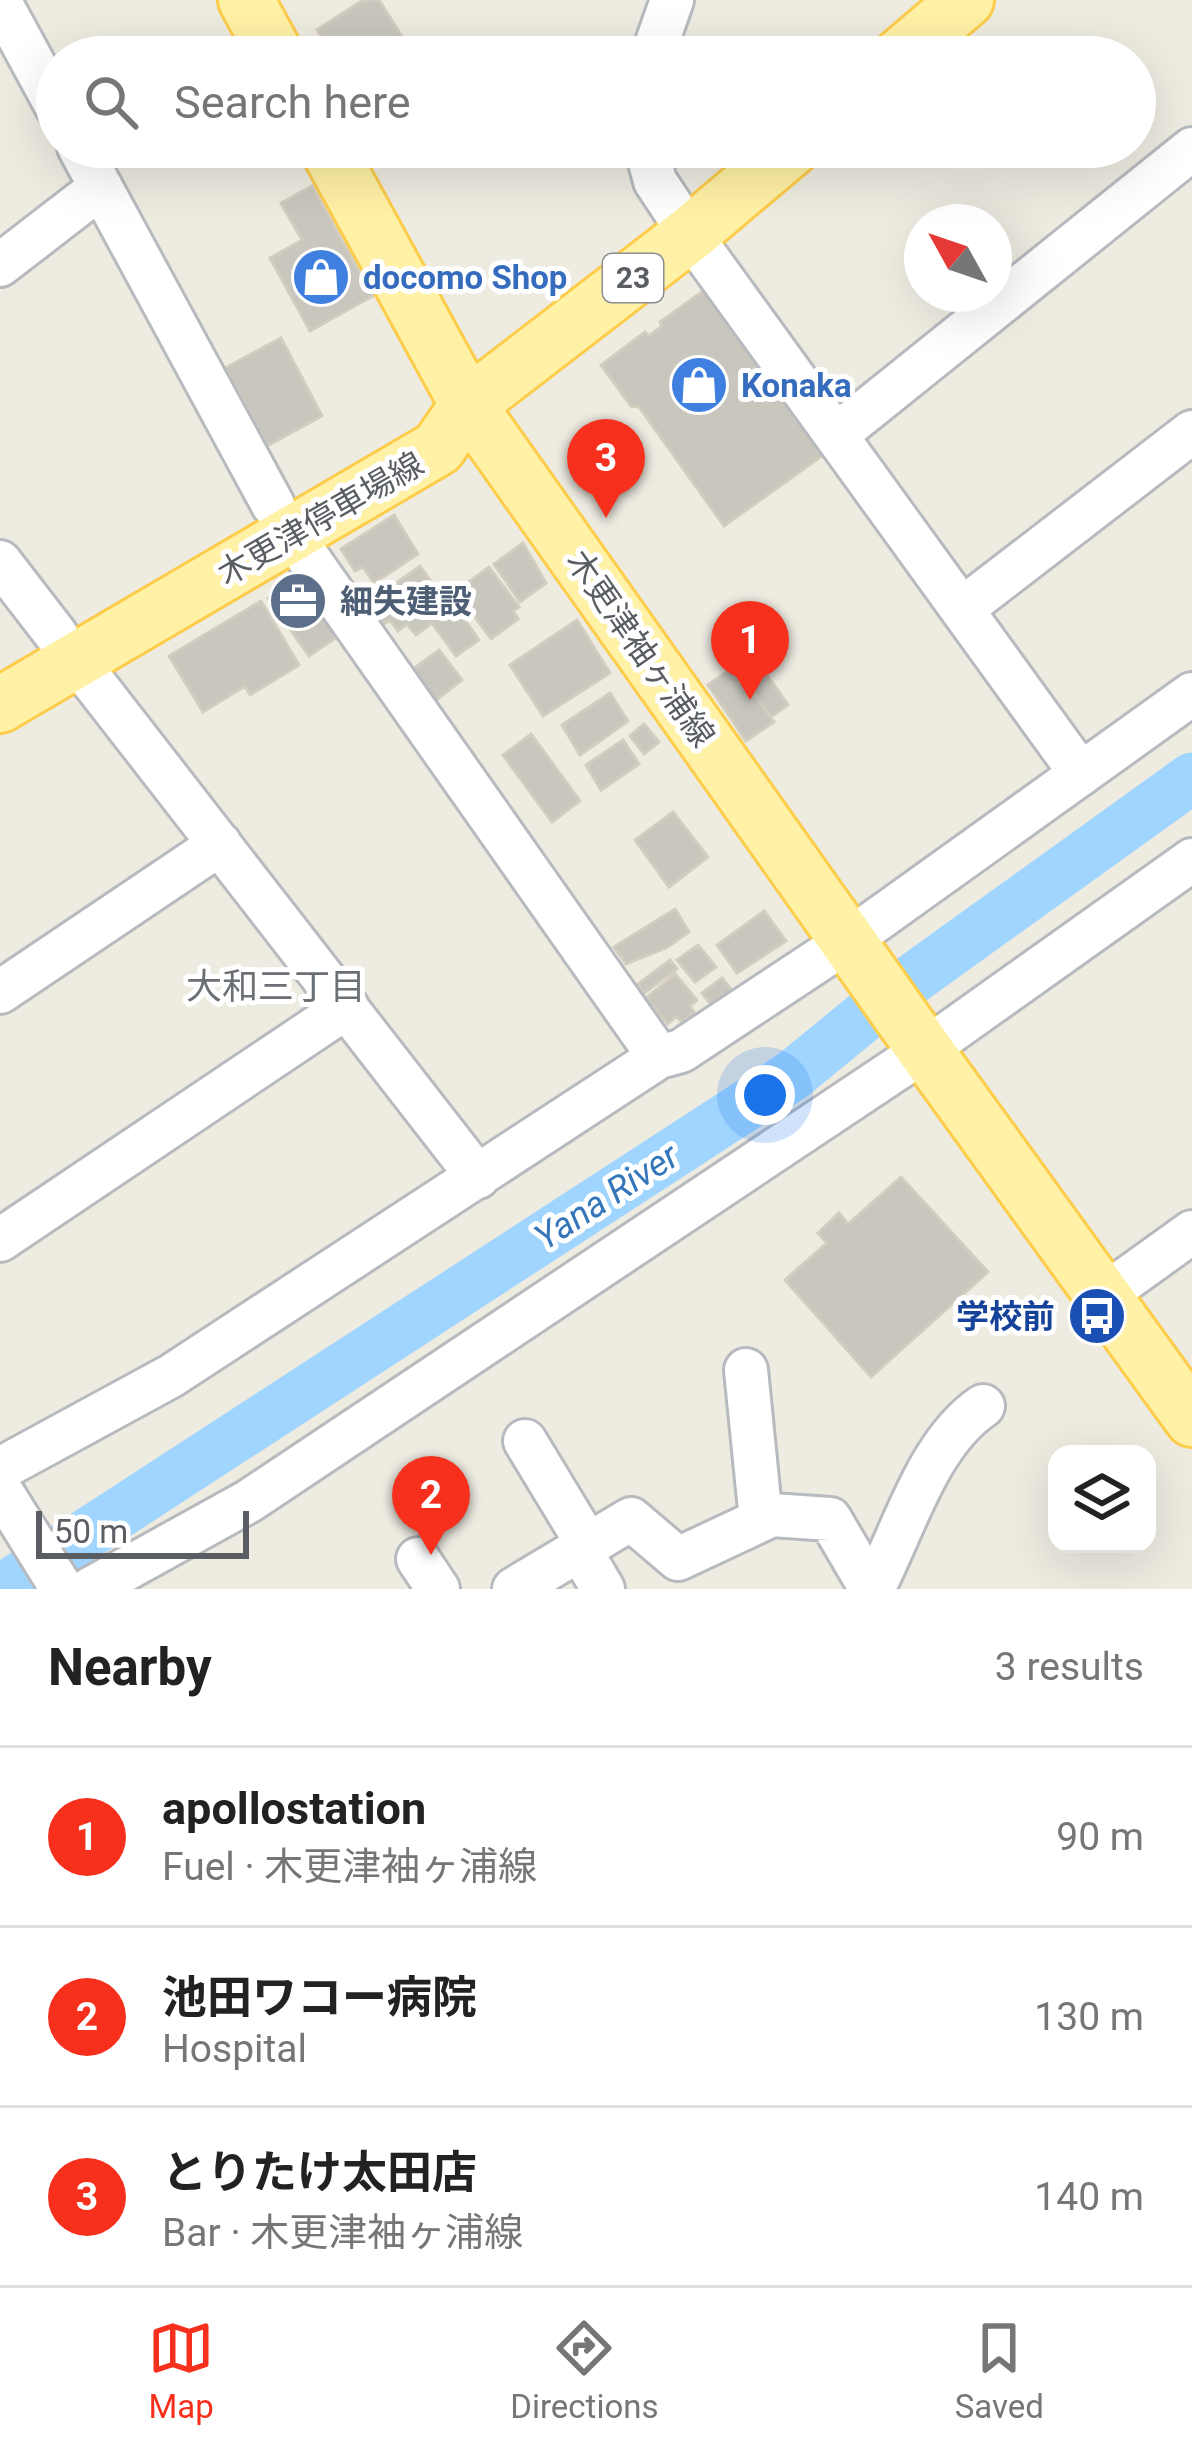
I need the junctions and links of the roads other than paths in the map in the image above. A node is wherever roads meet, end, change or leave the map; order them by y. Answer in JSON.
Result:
{"nodes":[{"id":1,"x":246,"y":0,"type":"edge"},
{"id":2,"x":672,"y":0,"type":"edge"},
{"id":3,"x":966,"y":0,"type":"edge"},
{"id":4,"x":0,"y":2,"type":"edge"},
{"id":5,"x":266,"y":36,"type":"edge"},
{"id":6,"x":659,"y":36,"type":"edge"},
{"id":7,"x":924,"y":36,"type":"edge"},
{"id":8,"x":36,"y":68,"type":"edge"},
{"id":9,"x":1192,"y":149,"type":"edge"},
{"id":10,"x":90,"y":168,"type":"edge"},
{"id":11,"x":338,"y":168,"type":"edge"},
{"id":12,"x":651,"y":168,"type":"edge"},
{"id":13,"x":768,"y":168,"type":"edge"},
{"id":14,"x":101,"y":188,"type":"junction"},
{"id":15,"x":690,"y":234,"type":"junction"},
{"id":16,"x":0,"y":265,"type":"edge"},
{"id":17,"x":468,"y":405,"type":"junction"},
{"id":18,"x":1192,"y":432,"type":"edge"},
{"id":19,"x":836,"y":435,"type":"junction"},
{"id":20,"x":282,"y":520,"type":"junction"},
{"id":21,"x":0,"y":562,"type":"edge"},
{"id":22,"x":962,"y":609,"type":"junction"},
{"id":23,"x":66,"y":648,"type":"junction"},
{"id":24,"x":0,"y":671,"type":"edge"},
{"id":25,"x":1192,"y":694,"type":"edge"},
{"id":26,"x":0,"y":705,"type":"edge"},
{"id":27,"x":1081,"y":774,"type":"junction"},
{"id":28,"x":220,"y":844,"type":"junction"},
{"id":29,"x":1192,"y":860,"type":"edge"},
{"id":30,"x":854,"y":947,"type":"junction"},
{"id":31,"x":0,"y":992,"type":"edge"},
{"id":32,"x":346,"y":1007,"type":"junction"},
{"id":33,"x":920,"y":1044,"type":"junction"},
{"id":34,"x":659,"y":1057,"type":"junction"},
{"id":35,"x":478,"y":1177,"type":"junction"},
{"id":36,"x":1192,"y":1232,"type":"edge"},
{"id":37,"x":0,"y":1240,"type":"edge"},
{"id":38,"x":1102,"y":1296,"type":"junction"},
{"id":39,"x":746,"y":1370,"type":"dead end"},
{"id":40,"x":983,"y":1406,"type":"dead end"},
{"id":41,"x":1192,"y":1419,"type":"edge"},
{"id":42,"x":525,"y":1441,"type":"dead end"},
{"id":43,"x":0,"y":1469,"type":"edge"},
{"id":44,"x":0,"y":1489,"type":"edge"},
{"id":45,"x":761,"y":1520,"type":"junction"},
{"id":46,"x":584,"y":1547,"type":"junction"},
{"id":47,"x":62,"y":1589,"type":"edge"},
{"id":48,"x":90,"y":1589,"type":"edge"},
{"id":49,"x":514,"y":1589,"type":"edge"},
{"id":50,"x":603,"y":1589,"type":"edge"},
{"id":51,"x":872,"y":1589,"type":"edge"}],
"edges":[{"from":1,"to":5,"type":"main road"},
{"from":2,"to":6,"type":"street"},
{"from":3,"to":7,"type":"main road"},
{"from":4,"to":8,"type":"street"},
{"from":9,"to":19,"type":"street"},
{"from":10,"to":14,"type":"street"},
{"from":11,"to":17,"type":"main road","name":"木更津袖ヶ浦線"},
{"from":12,"to":15,"type":"street"},
{"from":13,"to":15,"type":"main road","number":"23"},
{"from":14,"to":16,"type":"street"},
{"from":14,"to":20,"type":"street"},
{"from":15,"to":17,"type":"main road","number":"23"},
{"from":15,"to":19,"type":"street"},
{"from":17,"to":20,"type":"main road","name":"木更津停車場線"},
{"from":17,"to":30,"type":"main road","name":"木更津袖ヶ浦線"},
{"from":18,"to":22,"type":"street"},
{"from":19,"to":22,"type":"street"},
{"from":20,"to":23,"type":"main road","name":"木更津停車場線"},
{"from":20,"to":34,"type":"street"},
{"from":21,"to":23,"type":"street"},
{"from":22,"to":27,"type":"street"},
{"from":23,"to":24,"type":"main road","name":"木更津停車場線"},
{"from":23,"to":26,"type":"main road","name":"木更津停車場線"},
{"from":23,"to":28,"type":"street"},
{"from":25,"to":27,"type":"street"},
{"from":27,"to":30,"type":"street"},
{"from":28,"to":31,"type":"street"},
{"from":28,"to":32,"type":"street"},
{"from":29,"to":33,"type":"street"},
{"from":30,"to":33,"type":"main road","name":"木更津袖ヶ浦線"},
{"from":30,"to":34,"type":"street"},
{"from":32,"to":35,"type":"street"},
{"from":32,"to":37,"type":"street"},
{"from":33,"to":38,"type":"main road"},
{"from":33,"to":48,"type":"street"},
{"from":34,"to":35,"type":"street"},
{"from":35,"to":43,"type":"street"},
{"from":36,"to":38,"type":"street"},
{"from":38,"to":41,"type":"main road"},
{"from":39,"to":45,"type":"street"},
{"from":40,"to":51,"type":"street"},
{"from":42,"to":46,"type":"street"},
{"from":44,"to":47,"type":"street"},
{"from":45,"to":46,"type":"street"},
{"from":45,"to":51,"type":"street"},
{"from":46,"to":49,"type":"street"},
{"from":46,"to":50,"type":"street"}]}
